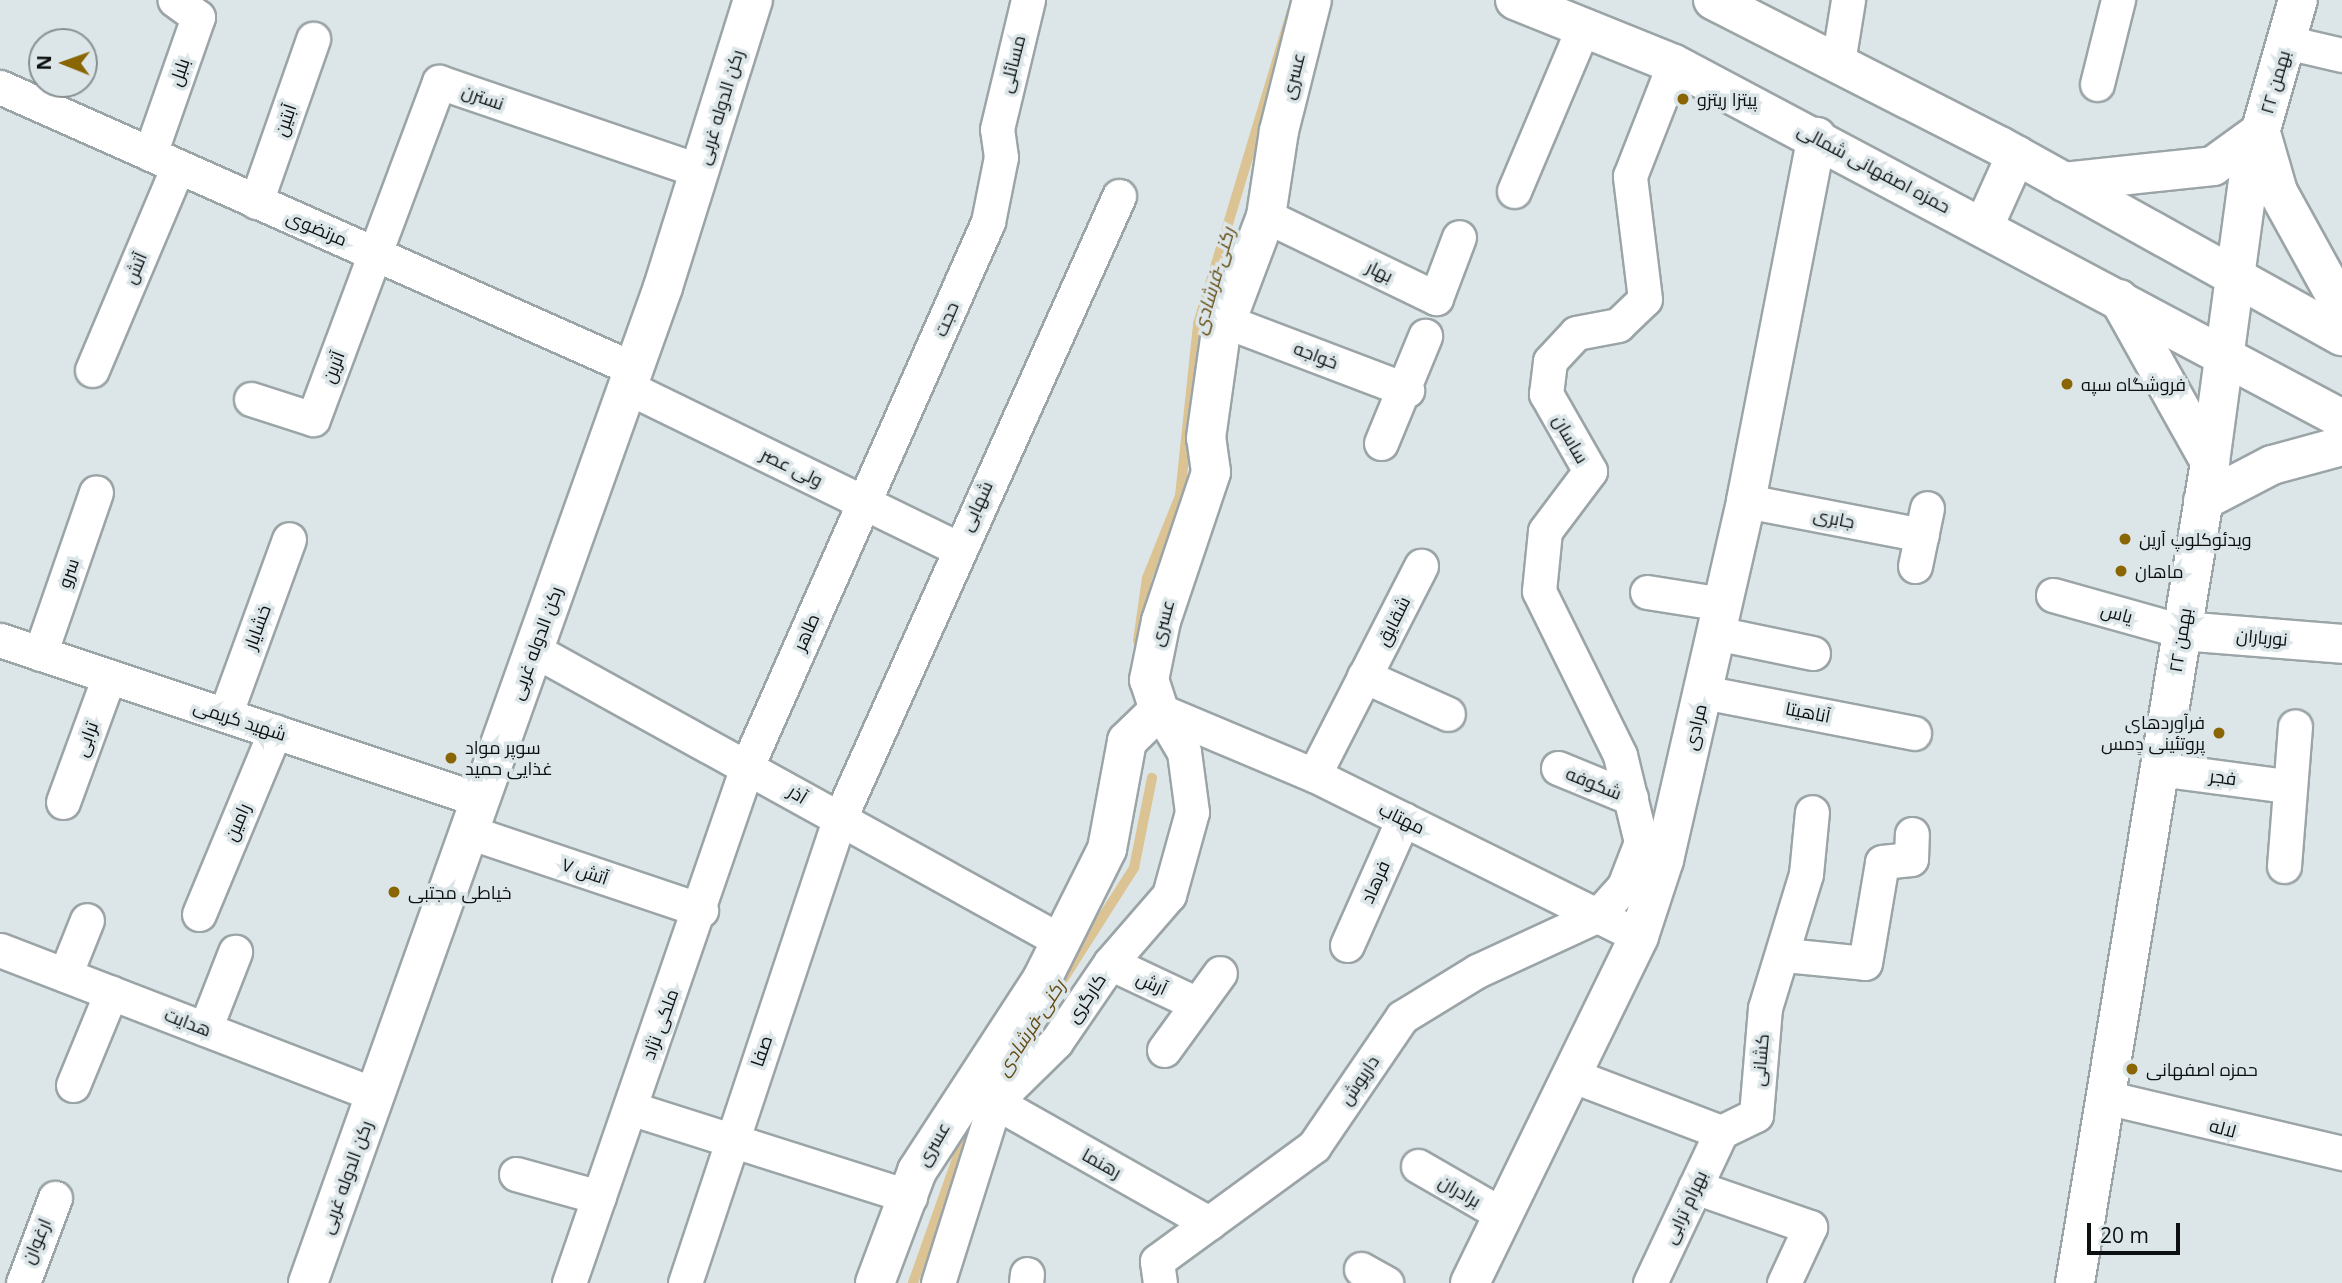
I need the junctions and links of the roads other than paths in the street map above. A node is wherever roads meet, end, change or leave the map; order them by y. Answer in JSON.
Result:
{"nodes":[{"id":1,"x":174,"y":0,"type":"edge"},
{"id":2,"x":753,"y":0,"type":"edge"},
{"id":3,"x":1028,"y":0,"type":"edge"},
{"id":4,"x":1312,"y":0,"type":"edge"},
{"id":5,"x":1515,"y":0,"type":"edge"},
{"id":6,"x":1713,"y":0,"type":"edge"},
{"id":7,"x":1848,"y":0,"type":"edge"},
{"id":8,"x":2118,"y":0,"type":"edge"},
{"id":9,"x":2298,"y":0,"type":"edge"},
{"id":10,"x":1583,"y":28,"type":"junction"},
{"id":11,"x":313,"y":39,"type":"dead end"},
{"id":12,"x":2286,"y":42,"type":"junction"},
{"id":13,"x":2342,"y":55,"type":"edge"},
{"id":14,"x":1838,"y":62,"type":"junction"},
{"id":15,"x":1674,"y":64,"type":"junction"},
{"id":16,"x":2097,"y":84,"type":"dead end"},
{"id":17,"x":2,"y":93,"type":"edge"},
{"id":18,"x":997,"y":129,"type":"joint"},
{"id":19,"x":2260,"y":132,"type":"junction"},
{"id":20,"x":1817,"y":137,"type":"junction"},
{"id":21,"x":2015,"y":155,"type":"junction"},
{"id":22,"x":164,"y":160,"type":"junction"},
{"id":23,"x":700,"y":171,"type":"junction"},
{"id":24,"x":2064,"y":182,"type":"junction"},
{"id":25,"x":1514,"y":191,"type":"dead end"},
{"id":26,"x":1119,"y":196,"type":"dead end"},
{"id":27,"x":256,"y":202,"type":"junction"},
{"id":28,"x":1266,"y":216,"type":"junction"},
{"id":29,"x":1983,"y":226,"type":"junction"},
{"id":30,"x":1459,"y":237,"type":"dead end"},
{"id":31,"x":377,"y":254,"type":"junction"},
{"id":32,"x":2235,"y":279,"type":"junction"},
{"id":33,"x":2118,"y":297,"type":"junction"},
{"id":34,"x":2342,"y":308,"type":"edge"},
{"id":35,"x":1225,"y":321,"type":"junction"},
{"id":36,"x":1425,"y":336,"type":"dead end"},
{"id":37,"x":2342,"y":336,"type":"edge"},
{"id":38,"x":2224,"y":354,"type":"junction"},
{"id":39,"x":92,"y":370,"type":"dead end"},
{"id":40,"x":631,"y":378,"type":"junction"},
{"id":41,"x":1407,"y":390,"type":"junction"},
{"id":42,"x":251,"y":399,"type":"dead end"},
{"id":43,"x":2342,"y":419,"type":"edge"},
{"id":44,"x":1381,"y":443,"type":"dead end"},
{"id":45,"x":2342,"y":446,"type":"edge"},
{"id":46,"x":2210,"y":462,"type":"junction"},
{"id":47,"x":96,"y":492,"type":"dead end"},
{"id":48,"x":863,"y":501,"type":"junction"},
{"id":49,"x":1746,"y":501,"type":"junction"},
{"id":50,"x":2203,"y":501,"type":"junction"},
{"id":51,"x":1921,"y":537,"type":"dead end"},
{"id":52,"x":289,"y":540,"type":"dead end"},
{"id":53,"x":957,"y":548,"type":"junction"},
{"id":54,"x":1421,"y":566,"type":"dead end"},
{"id":55,"x":1647,"y":592,"type":"dead end"},
{"id":56,"x":2053,"y":595,"type":"dead end"},
{"id":57,"x":1719,"y":618,"type":"junction"},
{"id":58,"x":2182,"y":631,"type":"junction"},
{"id":59,"x":0,"y":640,"type":"edge"},
{"id":60,"x":2342,"y":644,"type":"edge"},
{"id":61,"x":534,"y":650,"type":"junction"},
{"id":62,"x":1813,"y":653,"type":"dead end"},
{"id":63,"x":40,"y":654,"type":"junction"},
{"id":64,"x":109,"y":676,"type":"junction"},
{"id":65,"x":1364,"y":676,"type":"junction"},
{"id":66,"x":1703,"y":692,"type":"junction"},
{"id":67,"x":1159,"y":710,"type":"junction"},
{"id":68,"x":1448,"y":714,"type":"dead end"},
{"id":69,"x":225,"y":715,"type":"junction"},
{"id":70,"x":2295,"y":726,"type":"dead end"},
{"id":71,"x":275,"y":732,"type":"junction"},
{"id":72,"x":1914,"y":733,"type":"dead end"},
{"id":73,"x":748,"y":764,"type":"junction"},
{"id":74,"x":1558,"y":768,"type":"dead end"},
{"id":75,"x":2159,"y":769,"type":"junction"},
{"id":76,"x":1314,"y":775,"type":"junction"},
{"id":77,"x":2287,"y":786,"type":"junction"},
{"id":78,"x":1630,"y":798,"type":"junction"},
{"id":79,"x":64,"y":802,"type":"dead end"},
{"id":80,"x":1812,"y":812,"type":"dead end"},
{"id":81,"x":475,"y":816,"type":"junction"},
{"id":82,"x":1404,"y":819,"type":"junction"},
{"id":83,"x":839,"y":820,"type":"junction"},
{"id":84,"x":1912,"y":834,"type":"dead end"},
{"id":85,"x":2284,"y":866,"type":"dead end"},
{"id":86,"x":702,"y":910,"type":"junction"},
{"id":87,"x":199,"y":914,"type":"dead end"},
{"id":88,"x":1598,"y":915,"type":"junction"},
{"id":89,"x":87,"y":920,"type":"dead end"},
{"id":90,"x":1639,"y":936,"type":"junction"},
{"id":91,"x":1061,"y":941,"type":"junction"},
{"id":92,"x":1348,"y":945,"type":"dead end"},
{"id":93,"x":0,"y":950,"type":"edge"},
{"id":94,"x":235,"y":952,"type":"dead end"},
{"id":95,"x":1785,"y":955,"type":"junction"},
{"id":96,"x":1110,"y":963,"type":"junction"},
{"id":97,"x":1220,"y":973,"type":"dead end"},
{"id":98,"x":65,"y":975,"type":"junction"},
{"id":99,"x":111,"y":993,"type":"junction"},
{"id":100,"x":1195,"y":1003,"type":"junction"},
{"id":101,"x":205,"y":1029,"type":"junction"},
{"id":102,"x":1164,"y":1050,"type":"dead end"},
{"id":103,"x":1571,"y":1075,"type":"junction"},
{"id":104,"x":73,"y":1085,"type":"dead end"},
{"id":105,"x":375,"y":1095,"type":"junction"},
{"id":106,"x":2105,"y":1097,"type":"junction"},
{"id":107,"x":995,"y":1102,"type":"junction"},
{"id":108,"x":630,"y":1108,"type":"junction"},
{"id":109,"x":1721,"y":1132,"type":"junction"},
{"id":110,"x":731,"y":1140,"type":"junction"},
{"id":111,"x":2342,"y":1153,"type":"edge"},
{"id":112,"x":1418,"y":1166,"type":"dead end"},
{"id":113,"x":516,"y":1174,"type":"dead end"},
{"id":114,"x":1695,"y":1186,"type":"junction"},
{"id":115,"x":599,"y":1197,"type":"junction"},
{"id":116,"x":910,"y":1197,"type":"junction"},
{"id":117,"x":54,"y":1198,"type":"dead end"},
{"id":118,"x":1503,"y":1215,"type":"junction"},
{"id":119,"x":1209,"y":1223,"type":"junction"},
{"id":120,"x":23,"y":1283,"type":"edge"},
{"id":121,"x":309,"y":1283,"type":"edge"},
{"id":122,"x":569,"y":1283,"type":"edge"},
{"id":123,"x":685,"y":1283,"type":"edge"},
{"id":124,"x":875,"y":1283,"type":"edge"},
{"id":125,"x":938,"y":1283,"type":"edge"},
{"id":126,"x":1160,"y":1283,"type":"edge"},
{"id":127,"x":1470,"y":1283,"type":"edge"},
{"id":128,"x":1650,"y":1283,"type":"edge"},
{"id":129,"x":1784,"y":1283,"type":"edge"},
{"id":130,"x":2075,"y":1283,"type":"edge"}],
"edges":[{"from":1,"to":22,"type":"street","name":"بلبل"},
{"from":2,"to":23,"type":"main road","name":"رکن الدوله غربی"},
{"from":3,"to":18,"type":"street","name":"مسائلی"},
{"from":4,"to":28,"type":"main road","name":"عسری"},
{"from":5,"to":10,"type":"main road","name":"حمزه اصفهانی شمالی"},
{"from":6,"to":14,"type":"main road"},
{"from":7,"to":14,"type":"street"},
{"from":8,"to":16,"type":"street"},
{"from":9,"to":12,"type":"main road","name":"۲۲ بهمن"},
{"from":10,"to":15,"type":"main road","name":"حمزه اصفهانی شمالی"},
{"from":10,"to":25,"type":"street"},
{"from":11,"to":27,"type":"street","name":"آبتین"},
{"from":12,"to":13,"type":"street"},
{"from":12,"to":19,"type":"main road","name":"۲۲ بهمن"},
{"from":14,"to":21,"type":"main road"},
{"from":15,"to":20,"type":"main road","name":"حمزه اصفهانی شمالی"},
{"from":15,"to":78,"type":"street","name":"ساسان"},
{"from":17,"to":22,"type":"street","name":"مرتضوی"},
{"from":18,"to":48,"type":"street","name":"حجت"},
{"from":19,"to":24,"type":"main road"},
{"from":19,"to":32,"type":"main road","name":"۲۲ بهمن"},
{"from":19,"to":34,"type":"main road"},
{"from":20,"to":29,"type":"main road","name":"حمزه اصفهانی شمالی"},
{"from":20,"to":49,"type":"main road","name":"مرادی"},
{"from":21,"to":24,"type":"main road"},
{"from":21,"to":29,"type":"main road"},
{"from":22,"to":27,"type":"street","name":"مرتضوی"},
{"from":22,"to":39,"type":"street","name":"آتش"},
{"from":23,"to":31,"type":"street","name":"نسترن"},
{"from":23,"to":40,"type":"main road","name":"رکن الدوله غربی"},
{"from":24,"to":32,"type":"main road"},
{"from":26,"to":53,"type":"street","name":"شهابی"},
{"from":27,"to":31,"type":"street","name":"مرتضوی"},
{"from":28,"to":30,"type":"street","name":"بهار"},
{"from":28,"to":35,"type":"main road","name":"عسری"},
{"from":29,"to":33,"type":"main road","name":"حمزه اصفهانی شمالی"},
{"from":31,"to":40,"type":"street","name":"مرتضوی"},
{"from":31,"to":42,"type":"street","name":"آترین"},
{"from":32,"to":37,"type":"main road"},
{"from":32,"to":38,"type":"main road","name":"۲۲ بهمن"},
{"from":33,"to":38,"type":"main road","name":"حمزه اصفهانی شمالی"},
{"from":33,"to":46,"type":"main road"},
{"from":35,"to":41,"type":"street","name":"خواجه"},
{"from":35,"to":67,"type":"main road","name":"عسری"},
{"from":36,"to":41,"type":"street"},
{"from":38,"to":43,"type":"main road","name":"حمزه اصفهانی شمالی"},
{"from":38,"to":46,"type":"main road","name":"۲۲ بهمن"},
{"from":40,"to":48,"type":"street","name":"ولی عصر"},
{"from":40,"to":61,"type":"main road","name":"رکن الدوله غربی"},
{"from":41,"to":44,"type":"street"},
{"from":45,"to":50,"type":"main road"},
{"from":46,"to":50,"type":"main road","name":"۲۲ بهمن"},
{"from":47,"to":63,"type":"street","name":"سرو"},
{"from":48,"to":53,"type":"street","name":"ولی عصر"},
{"from":48,"to":73,"type":"street","name":"طاهر"},
{"from":49,"to":51,"type":"street","name":"جابری"},
{"from":49,"to":57,"type":"main road","name":"مرادی"},
{"from":50,"to":58,"type":"main road","name":"۲۲ بهمن"},
{"from":52,"to":69,"type":"street","name":"خشایار"},
{"from":53,"to":83,"type":"street","name":"شهابی"},
{"from":54,"to":65,"type":"street","name":"شقایق"},
{"from":55,"to":57,"type":"street"},
{"from":56,"to":58,"type":"street","name":"یاس"},
{"from":57,"to":62,"type":"street"},
{"from":57,"to":66,"type":"main road","name":"مرادی"},
{"from":58,"to":60,"type":"main road","name":"نورباران"},
{"from":58,"to":75,"type":"main road","name":"۲۲ بهمن"},
{"from":59,"to":63,"type":"street","name":"شهید کریمی"},
{"from":61,"to":73,"type":"street","name":"آذر"},
{"from":61,"to":81,"type":"main road","name":"رکن الدوله غربی"},
{"from":63,"to":64,"type":"street","name":"شهید کریمی"},
{"from":64,"to":69,"type":"street","name":"شهید کریمی"},
{"from":64,"to":79,"type":"street","name":"ترابی"},
{"from":65,"to":68,"type":"street"},
{"from":65,"to":76,"type":"street","name":"شقایق"},
{"from":66,"to":72,"type":"street","name":"آناهیتا"},
{"from":66,"to":90,"type":"main road","name":"مرادی"},
{"from":67,"to":76,"type":"street","name":"مهتاب"},
{"from":67,"to":91,"type":"main road","name":"عسری"},
{"from":67,"to":96,"type":"street","name":"کارگری"},
{"from":69,"to":71,"type":"street","name":"شهید کریمی"},
{"from":70,"to":77,"type":"street"},
{"from":71,"to":81,"type":"street","name":"شهید کریمی"},
{"from":71,"to":87,"type":"street","name":"رامین"},
{"from":73,"to":83,"type":"street","name":"آذر"},
{"from":73,"to":86,"type":"street","name":"ملکی نژاد"},
{"from":74,"to":78,"type":"street","name":"شکوفه"},
{"from":75,"to":77,"type":"street","name":"فجر"},
{"from":75,"to":106,"type":"main road","name":"۲۲ بهمن"},
{"from":76,"to":82,"type":"street","name":"مهتاب"},
{"from":77,"to":85,"type":"street"},
{"from":78,"to":88,"type":"street","name":"ساسان"},
{"from":80,"to":95,"type":"street","name":"کشانی"},
{"from":81,"to":86,"type":"street","name":"آتش ۷"},
{"from":81,"to":105,"type":"main road","name":"رکن الدوله غربی"},
{"from":82,"to":88,"type":"street","name":"مهتاب"},
{"from":82,"to":92,"type":"street","name":"فرهاد"},
{"from":83,"to":91,"type":"street","name":"آذر"},
{"from":83,"to":110,"type":"street","name":"صفا"},
{"from":84,"to":95,"type":"street"},
{"from":86,"to":108,"type":"street","name":"ملکی نژاد"},
{"from":88,"to":90,"type":"street","name":"مهتاب"},
{"from":88,"to":119,"type":"street","name":"داریوش"},
{"from":89,"to":98,"type":"street"},
{"from":90,"to":103,"type":"main road","name":"مرادی"},
{"from":91,"to":116,"type":"main road","name":"عسری"},
{"from":93,"to":98,"type":"street","name":"هدایت"},
{"from":94,"to":101,"type":"street"},
{"from":95,"to":109,"type":"street","name":"کشانی"},
{"from":96,"to":100,"type":"street","name":"آرش"},
{"from":96,"to":107,"type":"street","name":"کارگری"},
{"from":97,"to":100,"type":"street"},
{"from":98,"to":99,"type":"street","name":"هدایت"},
{"from":99,"to":101,"type":"street","name":"هدایت"},
{"from":99,"to":104,"type":"street"},
{"from":100,"to":102,"type":"street"},
{"from":101,"to":105,"type":"street","name":"هدایت"},
{"from":103,"to":109,"type":"street"},
{"from":103,"to":118,"type":"main road","name":"مرادی"},
{"from":105,"to":121,"type":"main road","name":"رکن الدوله غربی"},
{"from":106,"to":111,"type":"street","name":"لاله"},
{"from":106,"to":130,"type":"main road","name":"۲۲ بهمن"},
{"from":107,"to":119,"type":"street","name":"رهنما"},
{"from":107,"to":125,"type":"street","name":"کارگری"},
{"from":108,"to":110,"type":"street"},
{"from":108,"to":115,"type":"street","name":"ملکی نژاد"},
{"from":109,"to":114,"type":"street","name":"بهرام ترابی"},
{"from":110,"to":116,"type":"street"},
{"from":110,"to":123,"type":"street","name":"صفا"},
{"from":112,"to":118,"type":"street","name":"برادران"},
{"from":113,"to":115,"type":"street"},
{"from":114,"to":128,"type":"street","name":"بهرام ترابی"},
{"from":114,"to":129,"type":"street"},
{"from":115,"to":122,"type":"street","name":"ملکی نژاد"},
{"from":116,"to":124,"type":"main road"},
{"from":117,"to":120,"type":"street","name":"ارغوان"},
{"from":118,"to":127,"type":"main road","name":"مرادی"},
{"from":119,"to":126,"type":"street","name":"داریوش"}]}
